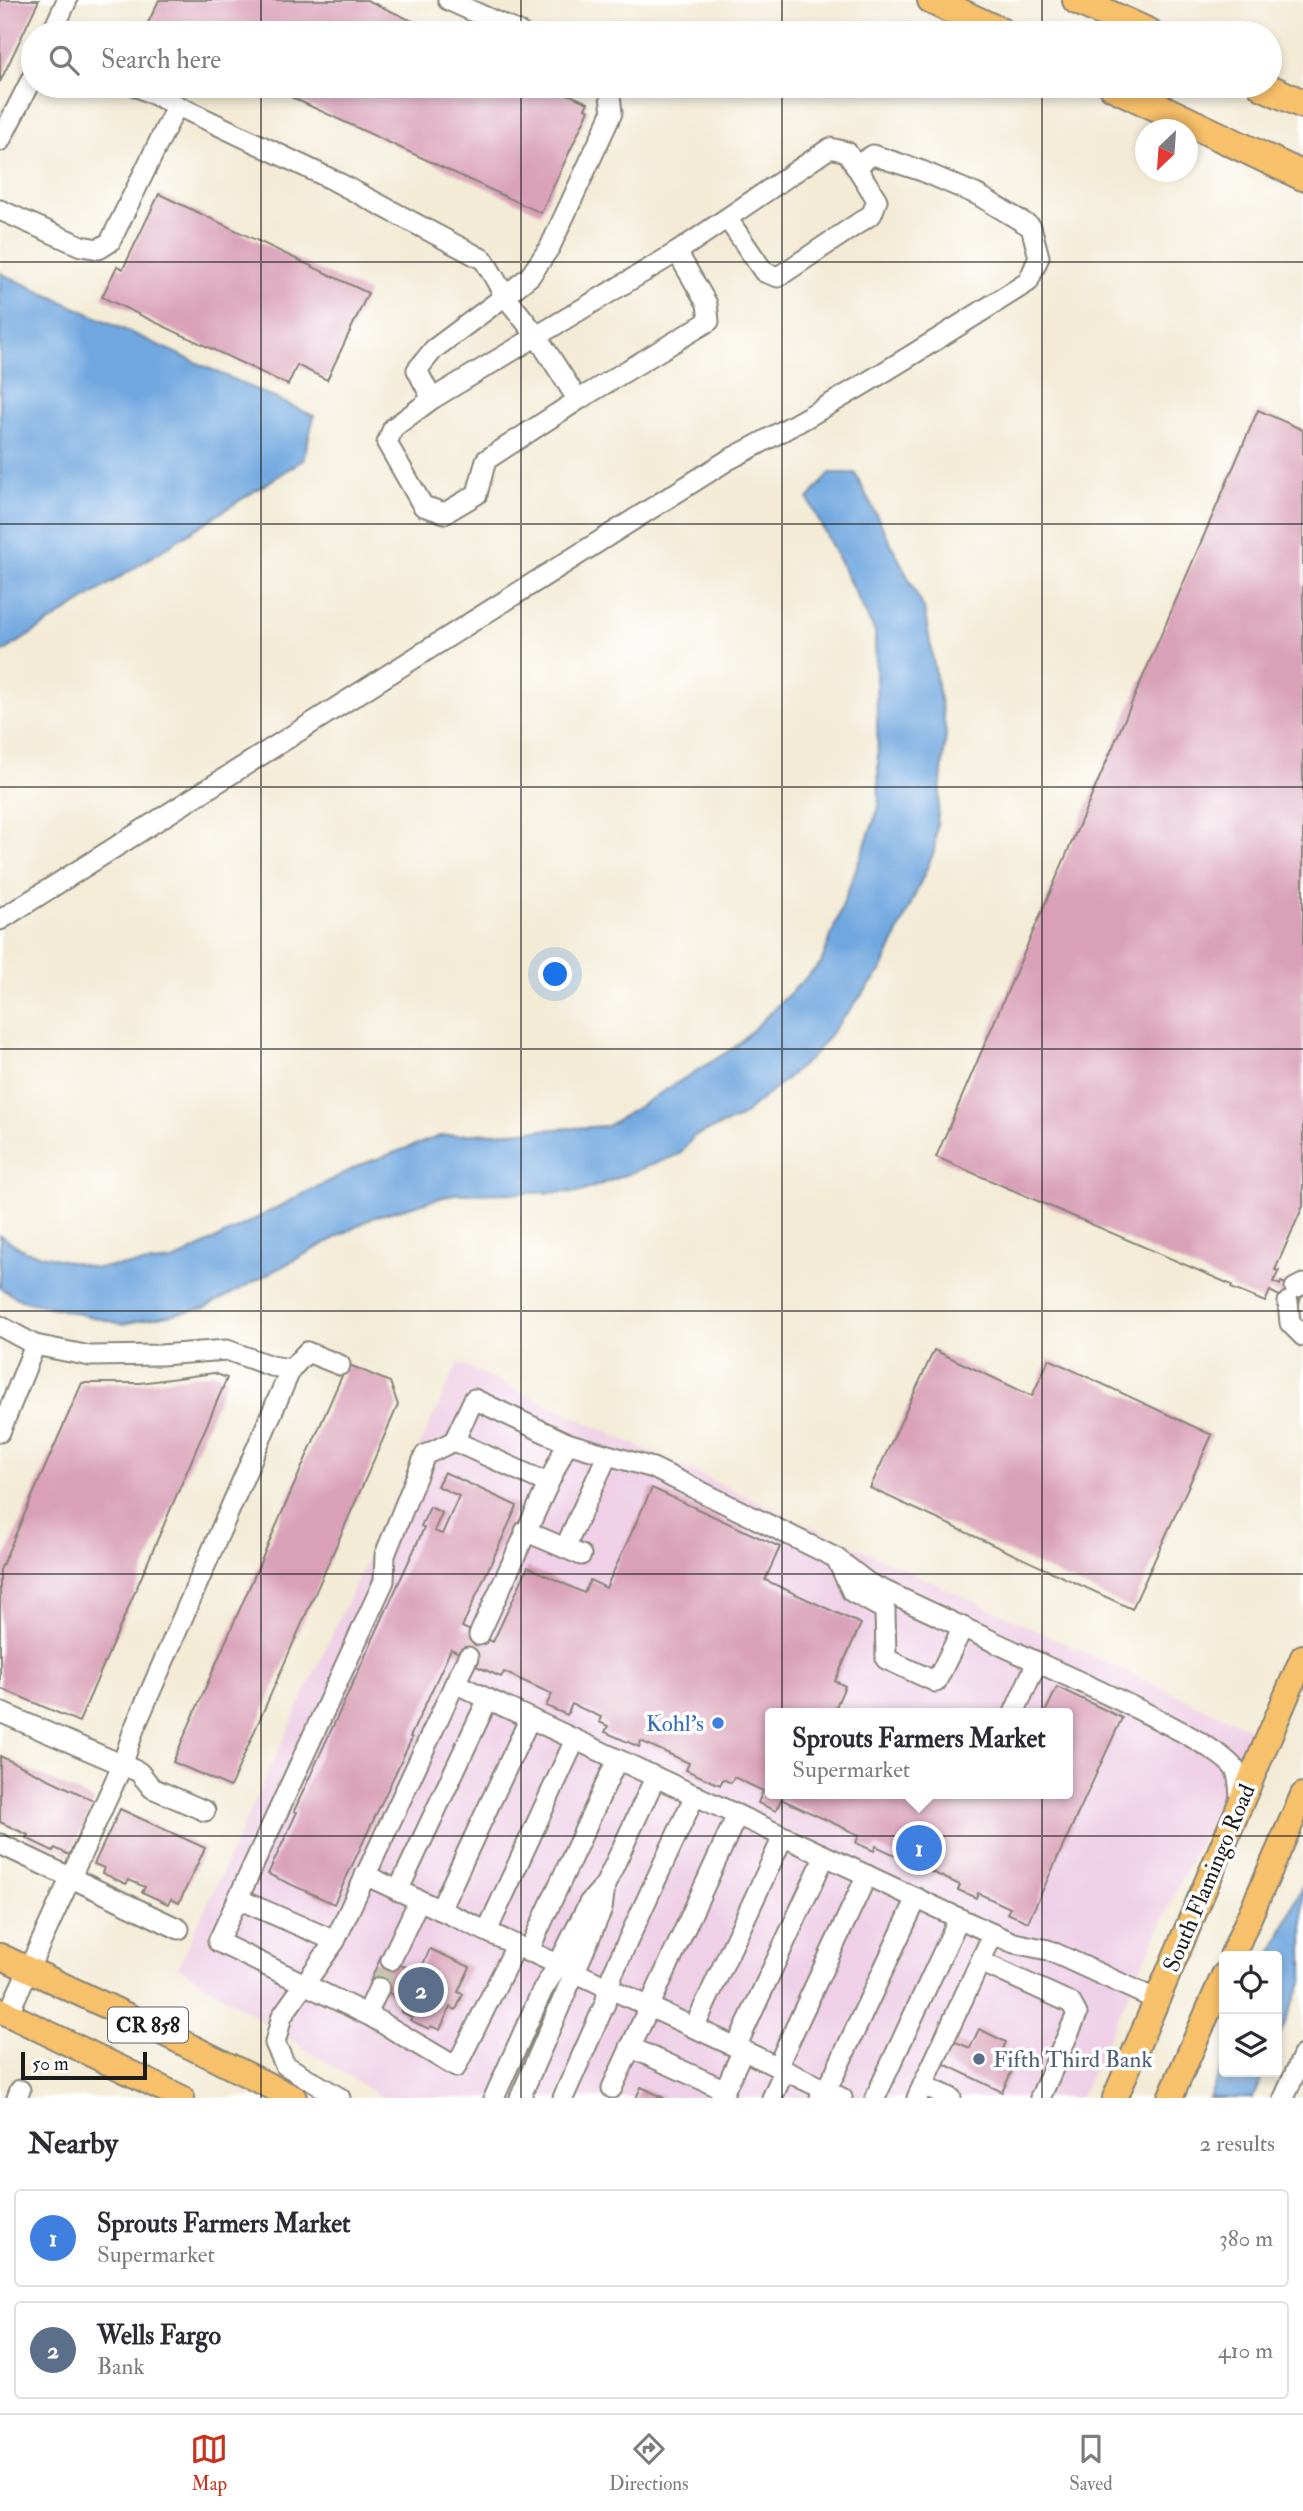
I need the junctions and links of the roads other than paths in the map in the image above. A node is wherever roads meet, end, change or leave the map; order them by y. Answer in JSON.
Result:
{"nodes":[{"id":1,"x":67,"y":0,"type":"edge"},
{"id":2,"x":448,"y":0,"type":"edge"},
{"id":3,"x":932,"y":0,"type":"edge"},
{"id":4,"x":1077,"y":0,"type":"edge"},
{"id":5,"x":57,"y":21,"type":"edge"},
{"id":6,"x":495,"y":21,"type":"edge"},
{"id":7,"x":977,"y":21,"type":"edge"},
{"id":8,"x":1123,"y":21,"type":"edge"},
{"id":9,"x":1282,"y":95,"type":"edge"},
{"id":10,"x":22,"y":98,"type":"edge"},
{"id":11,"x":162,"y":98,"type":"edge"},
{"id":12,"x":610,"y":98,"type":"edge"},
{"id":13,"x":1139,"y":98,"type":"edge"},
{"id":14,"x":1303,"y":104,"type":"edge"},
{"id":15,"x":177,"y":105,"type":"junction"},
{"id":16,"x":0,"y":141,"type":"edge"},
{"id":17,"x":855,"y":166,"type":"junction"},
{"id":18,"x":1303,"y":176,"type":"edge"},
{"id":19,"x":0,"y":210,"type":"edge"},
{"id":20,"x":727,"y":218,"type":"junction"},
{"id":21,"x":677,"y":252,"type":"junction"},
{"id":22,"x":505,"y":296,"type":"junction"},
{"id":23,"x":536,"y":335,"type":"junction"},
{"id":24,"x":432,"y":399,"type":"junction"},
{"id":25,"x":578,"y":400,"type":"junction"},
{"id":26,"x":0,"y":920,"type":"edge"},
{"id":27,"x":1296,"y":1291,"type":"edge"},
{"id":28,"x":0,"y":1326,"type":"edge"},
{"id":29,"x":1303,"y":1336,"type":"edge"},
{"id":30,"x":35,"y":1345,"type":"junction"},
{"id":31,"x":340,"y":1365,"type":"dead end"},
{"id":32,"x":291,"y":1368,"type":"junction"},
{"id":33,"x":0,"y":1432,"type":"edge"},
{"id":34,"x":454,"y":1441,"type":"junction"},
{"id":35,"x":567,"y":1443,"type":"junction"},
{"id":36,"x":607,"y":1456,"type":"junction"},
{"id":37,"x":547,"y":1483,"type":"junction"},
{"id":38,"x":526,"y":1531,"type":"junction"},
{"id":39,"x":836,"y":1558,"type":"junction"},
{"id":40,"x":963,"y":1627,"type":"junction"},
{"id":41,"x":479,"y":1635,"type":"dead end"},
{"id":42,"x":468,"y":1657,"type":"dead end"},
{"id":43,"x":1303,"y":1657,"type":"edge"},
{"id":44,"x":1037,"y":1662,"type":"junction"},
{"id":45,"x":455,"y":1683,"type":"junction"},
{"id":46,"x":488,"y":1699,"type":"junction"},
{"id":47,"x":1016,"y":1708,"type":"edge"},
{"id":48,"x":0,"y":1712,"type":"edge"},
{"id":49,"x":529,"y":1720,"type":"junction"},
{"id":50,"x":575,"y":1740,"type":"junction"},
{"id":51,"x":617,"y":1760,"type":"junction"},
{"id":52,"x":122,"y":1766,"type":"junction"},
{"id":53,"x":655,"y":1778,"type":"junction"},
{"id":54,"x":695,"y":1795,"type":"junction"},
{"id":55,"x":1303,"y":1795,"type":"edge"},
{"id":56,"x":1241,"y":1803,"type":"junction"},
{"id":57,"x":205,"y":1811,"type":"dead end"},
{"id":58,"x":737,"y":1815,"type":"junction"},
{"id":59,"x":783,"y":1837,"type":"junction"},
{"id":60,"x":0,"y":1844,"type":"edge"},
{"id":61,"x":825,"y":1856,"type":"junction"},
{"id":62,"x":365,"y":1875,"type":"junction"},
{"id":63,"x":867,"y":1875,"type":"junction"},
{"id":64,"x":72,"y":1878,"type":"junction"},
{"id":65,"x":398,"y":1891,"type":"junction"},
{"id":66,"x":917,"y":1898,"type":"junction"},
{"id":67,"x":238,"y":1899,"type":"junction"},
{"id":68,"x":419,"y":1900,"type":"junction"},
{"id":69,"x":440,"y":1910,"type":"junction"},
{"id":70,"x":959,"y":1918,"type":"junction"},
{"id":71,"x":179,"y":1929,"type":"dead end"},
{"id":72,"x":487,"y":1931,"type":"junction"},
{"id":73,"x":993,"y":1934,"type":"junction"},
{"id":74,"x":335,"y":1941,"type":"junction"},
{"id":75,"x":522,"y":1949,"type":"junction"},
{"id":76,"x":1234,"y":1951,"type":"edge"},
{"id":77,"x":0,"y":1956,"type":"edge"},
{"id":78,"x":391,"y":1961,"type":"tunnel mouth"},
{"id":79,"x":981,"y":1962,"type":"junction"},
{"id":80,"x":566,"y":1969,"type":"junction"},
{"id":81,"x":29,"y":1970,"type":"junction"},
{"id":82,"x":304,"y":1983,"type":"junction"},
{"id":83,"x":1219,"y":1986,"type":"edge"},
{"id":84,"x":379,"y":1988,"type":"tunnel mouth"},
{"id":85,"x":608,"y":1989,"type":"junction"},
{"id":86,"x":1157,"y":2000,"type":"junction"},
{"id":87,"x":648,"y":2006,"type":"junction"},
{"id":88,"x":4,"y":2012,"type":"edge"},
{"id":89,"x":367,"y":2014,"type":"junction"},
{"id":90,"x":694,"y":2028,"type":"junction"},
{"id":91,"x":630,"y":2047,"type":"junction"},
{"id":92,"x":739,"y":2048,"type":"junction"},
{"id":93,"x":1303,"y":2055,"type":"edge"},
{"id":94,"x":781,"y":2069,"type":"junction"},
{"id":95,"x":612,"y":2088,"type":"dead end"},
{"id":96,"x":920,"y":2092,"type":"edge"},
{"id":97,"x":723,"y":2094,"type":"edge"},
{"id":98,"x":829,"y":2095,"type":"edge"},
{"id":99,"x":182,"y":2098,"type":"edge"},
{"id":100,"x":294,"y":2098,"type":"edge"},
{"id":101,"x":340,"y":2098,"type":"edge"},
{"id":102,"x":494,"y":2098,"type":"edge"},
{"id":103,"x":520,"y":2098,"type":"edge"},
{"id":104,"x":564,"y":2098,"type":"edge"},
{"id":105,"x":772,"y":2098,"type":"edge"},
{"id":106,"x":875,"y":2098,"type":"edge"},
{"id":107,"x":951,"y":2098,"type":"edge"},
{"id":108,"x":1040,"y":2098,"type":"edge"},
{"id":109,"x":1115,"y":2098,"type":"edge"},
{"id":110,"x":1170,"y":2098,"type":"edge"},
{"id":111,"x":1284,"y":2098,"type":"edge"}],
"edges":[{"from":1,"to":5,"type":"street"},
{"from":2,"to":6,"type":"street"},
{"from":3,"to":7,"type":"highway"},
{"from":4,"to":8,"type":"highway"},
{"from":9,"to":14,"type":"highway"},
{"from":10,"to":16,"type":"street"},
{"from":11,"to":15,"type":"street"},
{"from":12,"to":22,"type":"street"},
{"from":13,"to":18,"type":"highway"},
{"from":15,"to":19,"type":"street"},
{"from":15,"to":22,"type":"street"},
{"from":17,"to":20,"type":"street"},
{"from":17,"to":20,"type":"street"},
{"from":17,"to":26,"type":"street"},
{"from":20,"to":21,"type":"street"},
{"from":21,"to":23,"type":"street"},
{"from":21,"to":25,"type":"street"},
{"from":22,"to":23,"type":"street"},
{"from":22,"to":24,"type":"street"},
{"from":23,"to":24,"type":"street"},
{"from":23,"to":25,"type":"street"},
{"from":24,"to":25,"type":"street"},
{"from":27,"to":29,"type":"street"},
{"from":28,"to":30,"type":"street"},
{"from":30,"to":32,"type":"street"},
{"from":30,"to":33,"type":"street"},
{"from":31,"to":32,"type":"street"},
{"from":32,"to":52,"type":"street"},
{"from":34,"to":35,"type":"street"},
{"from":34,"to":37,"type":"street"},
{"from":34,"to":67,"type":"street"},
{"from":35,"to":36,"type":"street"},
{"from":35,"to":37,"type":"street"},
{"from":36,"to":38,"type":"street"},
{"from":36,"to":39,"type":"street"},
{"from":37,"to":38,"type":"street"},
{"from":38,"to":41,"type":"street"},
{"from":39,"to":40,"type":"street"},
{"from":39,"to":40,"type":"street"},
{"from":40,"to":44,"type":"street"},
{"from":42,"to":45,"type":"street"},
{"from":43,"to":56,"type":"main road","name":"South Flamingo Road"},
{"from":44,"to":47,"type":"street"},
{"from":44,"to":56,"type":"street"},
{"from":45,"to":46,"type":"street"},
{"from":45,"to":62,"type":"street"},
{"from":46,"to":49,"type":"street"},
{"from":46,"to":65,"type":"street"},
{"from":48,"to":52,"type":"street"},
{"from":49,"to":50,"type":"street"},
{"from":49,"to":69,"type":"street"},
{"from":50,"to":51,"type":"street"},
{"from":50,"to":72,"type":"street"},
{"from":51,"to":53,"type":"street"},
{"from":51,"to":75,"type":"street"},
{"from":52,"to":57,"type":"street"},
{"from":52,"to":64,"type":"street"},
{"from":53,"to":54,"type":"street"},
{"from":53,"to":80,"type":"street"},
{"from":54,"to":58,"type":"street"},
{"from":54,"to":85,"type":"street"},
{"from":55,"to":76,"type":"main road"},
{"from":56,"to":86,"type":"main road","name":"South Flamingo Road"},
{"from":58,"to":59,"type":"street"},
{"from":58,"to":87,"type":"street"},
{"from":59,"to":61,"type":"street"},
{"from":59,"to":90,"type":"street"},
{"from":60,"to":64,"type":"street"},
{"from":61,"to":63,"type":"street"},
{"from":61,"to":92,"type":"street"},
{"from":62,"to":65,"type":"street"},
{"from":62,"to":74,"type":"street"},
{"from":63,"to":66,"type":"street"},
{"from":63,"to":94,"type":"street"},
{"from":64,"to":71,"type":"street"},
{"from":64,"to":81,"type":"street"},
{"from":65,"to":68,"type":"street"},
{"from":66,"to":70,"type":"street"},
{"from":66,"to":98,"type":"street"},
{"from":67,"to":74,"type":"street"},
{"from":67,"to":82,"type":"street"},
{"from":68,"to":69,"type":"street"},
{"from":68,"to":78,"type":"street"},
{"from":69,"to":72,"type":"street"},
{"from":70,"to":73,"type":"street"},
{"from":70,"to":106,"type":"street"},
{"from":72,"to":75,"type":"street"},
{"from":73,"to":79,"type":"street"},
{"from":73,"to":86,"type":"street"},
{"from":74,"to":82,"type":"street"},
{"from":75,"to":80,"type":"street"},
{"from":75,"to":89,"type":"street"},
{"from":77,"to":81,"type":"main road","number":"CR 858"},
{"from":79,"to":96,"type":"street"},
{"from":79,"to":108,"type":"street"},
{"from":80,"to":85,"type":"street"},
{"from":80,"to":102,"type":"street"},
{"from":80,"to":103,"type":"street"},
{"from":81,"to":88,"type":"street"},
{"from":81,"to":100,"type":"main road","number":"CR 858"},
{"from":82,"to":89,"type":"street"},
{"from":82,"to":101,"type":"street"},
{"from":83,"to":110,"type":"main road"},
{"from":84,"to":89,"type":"street"},
{"from":85,"to":87,"type":"street"},
{"from":85,"to":104,"type":"street"},
{"from":86,"to":109,"type":"main road","name":"South Flamingo Road"},
{"from":87,"to":90,"type":"street"},
{"from":87,"to":91,"type":"street"},
{"from":88,"to":99,"type":"main road","number":"CR 858"},
{"from":90,"to":92,"type":"street"},
{"from":91,"to":95,"type":"street"},
{"from":91,"to":97,"type":"street"},
{"from":92,"to":94,"type":"street"},
{"from":92,"to":97,"type":"street"},
{"from":93,"to":111,"type":"street"},
{"from":94,"to":98,"type":"street"},
{"from":94,"to":105,"type":"street"},
{"from":96,"to":107,"type":"street"}]}
